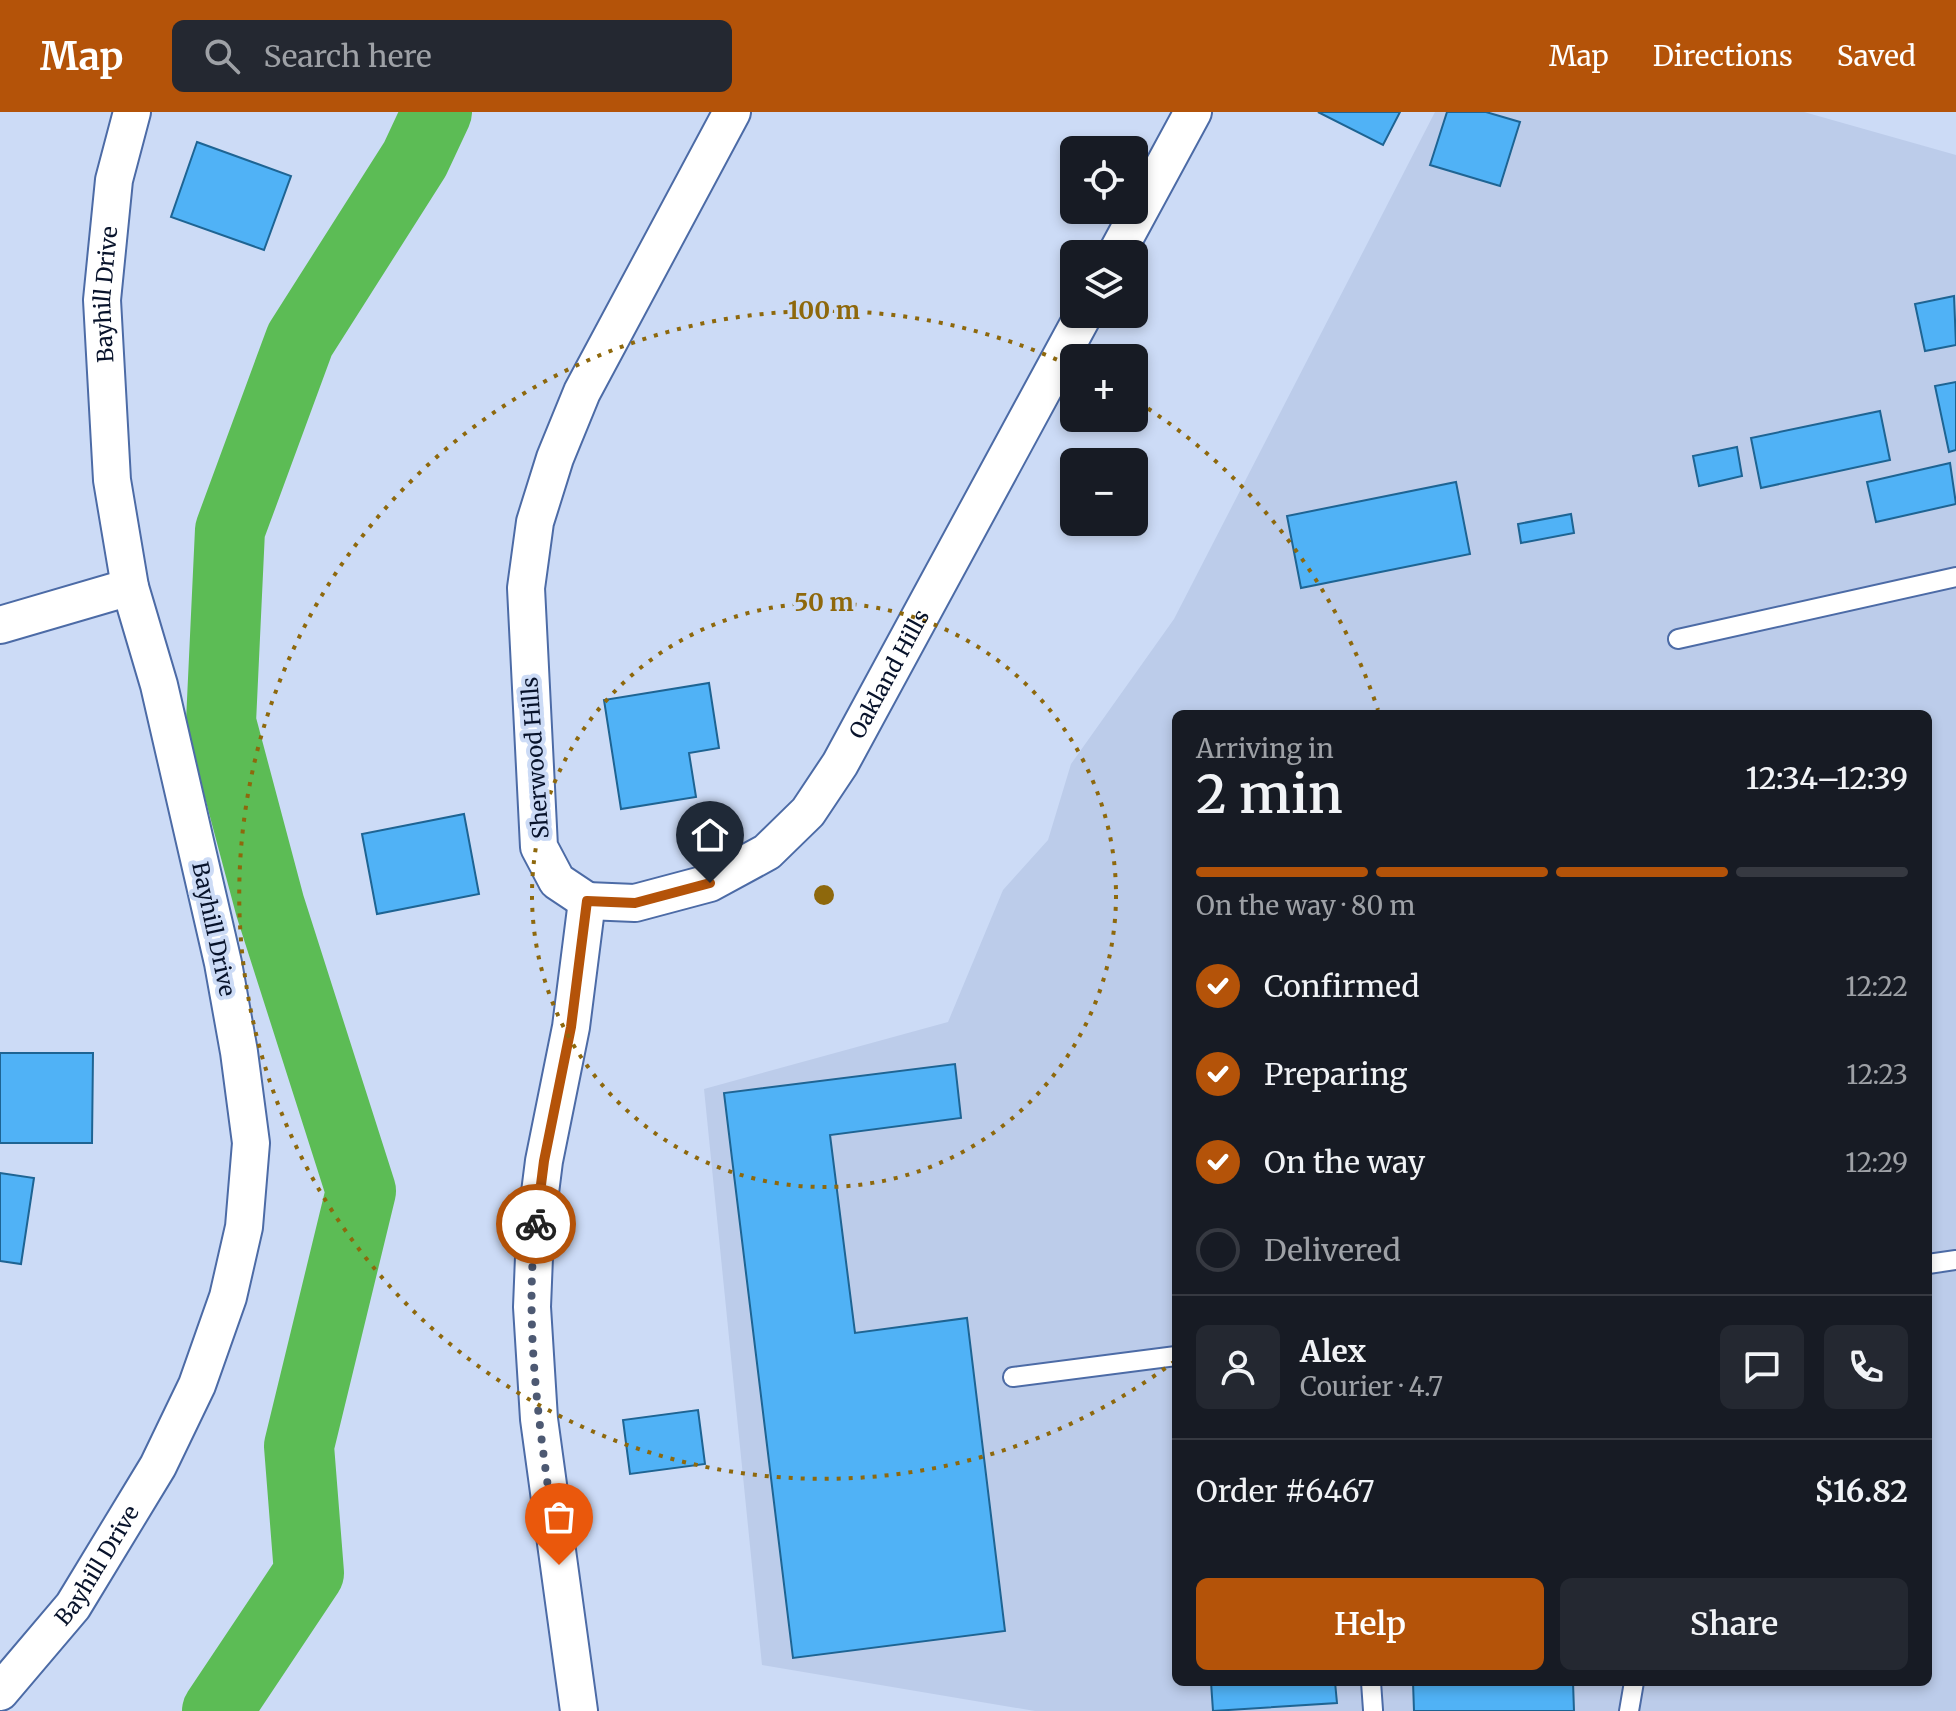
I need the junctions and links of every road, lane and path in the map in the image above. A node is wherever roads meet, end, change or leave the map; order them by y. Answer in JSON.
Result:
{"nodes":[{"id":1,"x":132,"y":112,"type":"edge"},
{"id":2,"x":732,"y":112,"type":"edge"},
{"id":3,"x":1193,"y":112,"type":"edge"},
{"id":4,"x":1124,"y":240,"type":"edge"},
{"id":5,"x":1076,"y":328,"type":"edge"},
{"id":6,"x":1956,"y":577,"type":"edge"},
{"id":7,"x":130,"y":587,"type":"junction"},
{"id":8,"x":0,"y":625,"type":"edge"},
{"id":9,"x":1678,"y":639,"type":"dead end"},
{"id":10,"x":587,"y":901,"type":"junction"},
{"id":11,"x":1956,"y":1260,"type":"edge"},
{"id":12,"x":1932,"y":1263,"type":"edge"},
{"id":13,"x":1172,"y":1357,"type":"edge"},
{"id":14,"x":1013,"y":1377,"type":"dead end"},
{"id":15,"x":1371,"y":1686,"type":"edge"},
{"id":16,"x":1633,"y":1686,"type":"edge"},
{"id":17,"x":0,"y":1692,"type":"edge"},
{"id":18,"x":1373,"y":1710,"type":"edge"},
{"id":19,"x":579,"y":1711,"type":"edge"},
{"id":20,"x":1629,"y":1711,"type":"edge"}],
"edges":[{"from":1,"to":7,"type":"street","name":"Bayhill Drive"},
{"from":2,"to":10,"type":"street","name":"Sherwood Hills"},
{"from":3,"to":4,"type":"street"},
{"from":5,"to":10,"type":"street","name":"Oakland Hills"},
{"from":6,"to":9,"type":"lane"},
{"from":7,"to":8,"type":"street"},
{"from":7,"to":17,"type":"street","name":"Bayhill Drive"},
{"from":10,"to":19,"type":"street"},
{"from":11,"to":12,"type":"lane"},
{"from":13,"to":14,"type":"lane"},
{"from":15,"to":18,"type":"lane"},
{"from":16,"to":20,"type":"lane"}]}
